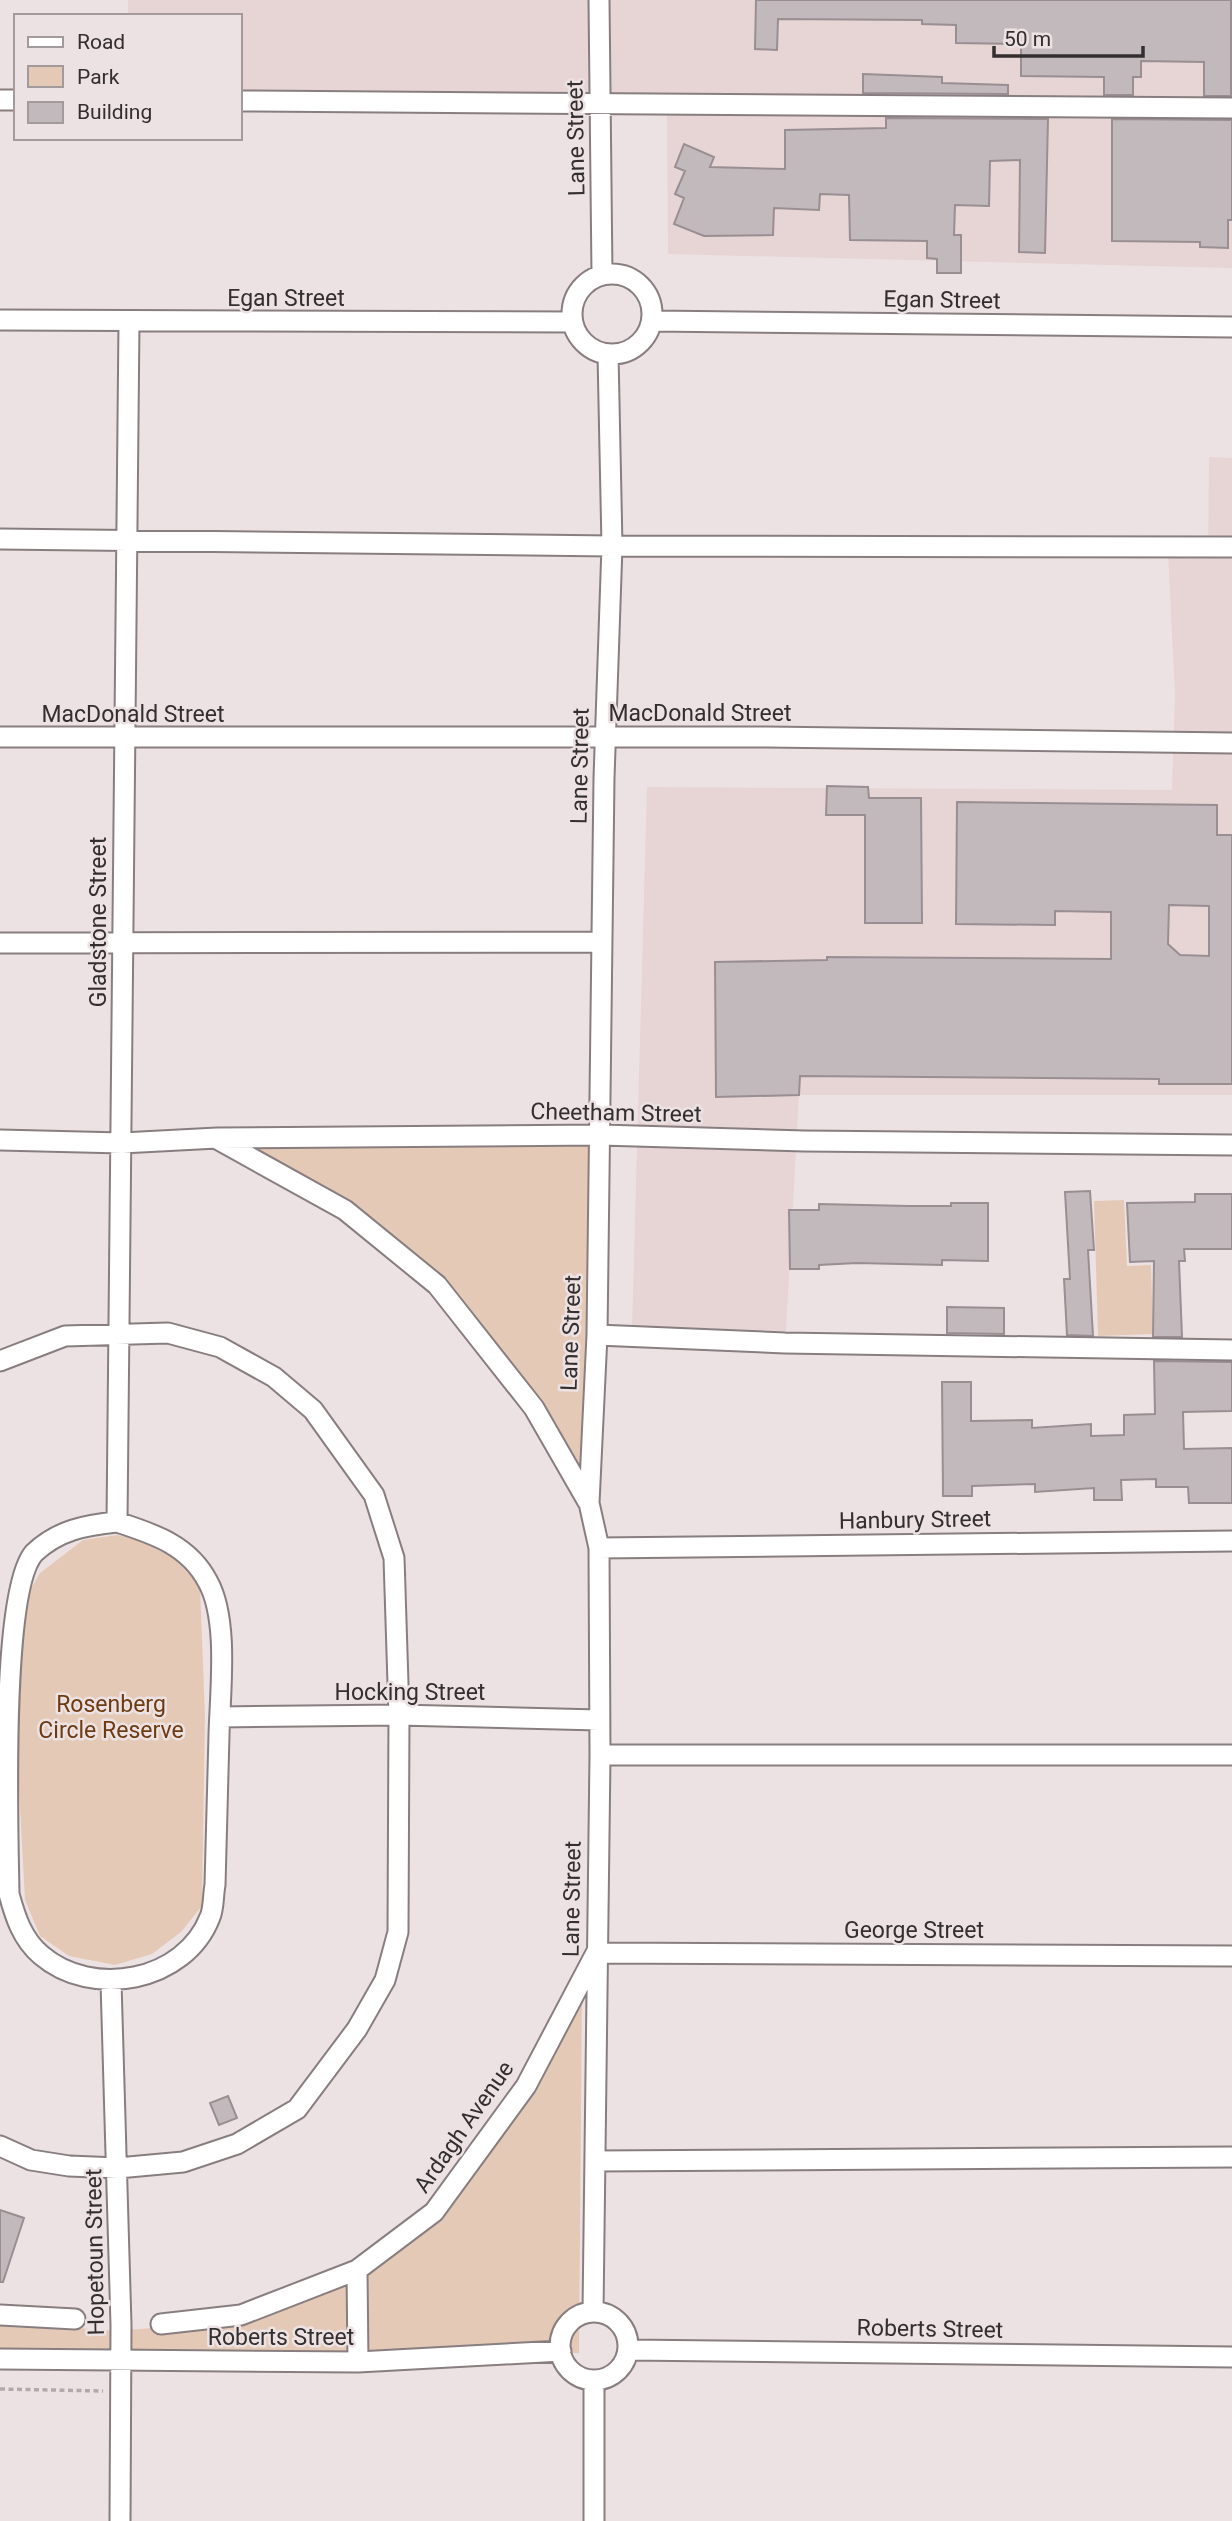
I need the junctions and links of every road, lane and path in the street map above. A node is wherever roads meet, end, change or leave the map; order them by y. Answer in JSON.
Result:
{"nodes":[{"id":1,"x":599,"y":0,"type":"edge"},
{"id":2,"x":242,"y":102,"type":"edge"},
{"id":3,"x":601,"y":104,"type":"junction"},
{"id":4,"x":1232,"y":108,"type":"edge"},
{"id":5,"x":602,"y":275,"type":"junction"},
{"id":6,"x":0,"y":320,"type":"edge"},
{"id":7,"x":652,"y":321,"type":"junction"},
{"id":8,"x":129,"y":322,"type":"junction"},
{"id":9,"x":572,"y":322,"type":"junction"},
{"id":10,"x":1232,"y":327,"type":"edge"},
{"id":11,"x":608,"y":355,"type":"junction"},
{"id":12,"x":0,"y":539,"type":"edge"},
{"id":13,"x":127,"y":541,"type":"junction"},
{"id":14,"x":612,"y":546,"type":"junction"},
{"id":15,"x":1232,"y":547,"type":"edge"},
{"id":16,"x":0,"y":737,"type":"edge"},
{"id":17,"x":604,"y":737,"type":"junction"},
{"id":18,"x":124,"y":739,"type":"junction"},
{"id":19,"x":1232,"y":743,"type":"edge"},
{"id":20,"x":601,"y":942,"type":"junction"},
{"id":21,"x":0,"y":943,"type":"edge"},
{"id":22,"x":122,"y":944,"type":"junction"},
{"id":23,"x":601,"y":1135,"type":"junction"},
{"id":24,"x":216,"y":1138,"type":"junction"},
{"id":25,"x":0,"y":1140,"type":"edge"},
{"id":26,"x":20,"y":1140,"type":"junction"},
{"id":27,"x":122,"y":1143,"type":"junction"},
{"id":28,"x":1232,"y":1144,"type":"edge"},
{"id":29,"x":0,"y":1151,"type":"edge"},
{"id":30,"x":120,"y":1332,"type":"junction"},
{"id":31,"x":597,"y":1335,"type":"junction"},
{"id":32,"x":1232,"y":1350,"type":"edge"},
{"id":33,"x":0,"y":1361,"type":"edge"},
{"id":34,"x":589,"y":1503,"type":"junction"},
{"id":35,"x":117,"y":1522,"type":"junction"},
{"id":36,"x":1232,"y":1541,"type":"edge"},
{"id":37,"x":599,"y":1548,"type":"junction"},
{"id":38,"x":3,"y":1714,"type":"edge"},
{"id":39,"x":399,"y":1714,"type":"junction"},
{"id":40,"x":220,"y":1717,"type":"junction"},
{"id":41,"x":599,"y":1720,"type":"junction"},
{"id":42,"x":600,"y":1755,"type":"junction"},
{"id":43,"x":1232,"y":1755,"type":"edge"},
{"id":44,"x":596,"y":1953,"type":"junction"},
{"id":45,"x":1232,"y":1956,"type":"edge"},
{"id":46,"x":111,"y":1982,"type":"junction"},
{"id":47,"x":0,"y":2146,"type":"edge"},
{"id":48,"x":1232,"y":2157,"type":"edge"},
{"id":49,"x":595,"y":2161,"type":"junction"},
{"id":50,"x":118,"y":2168,"type":"junction"},
{"id":51,"x":357,"y":2270,"type":"junction"},
{"id":52,"x":593,"y":2312,"type":"junction"},
{"id":53,"x":0,"y":2315,"type":"edge"},
{"id":54,"x":75,"y":2319,"type":"dead end"},
{"id":55,"x":161,"y":2324,"type":"dead end"},
{"id":56,"x":628,"y":2350,"type":"junction"},
{"id":57,"x":561,"y":2351,"type":"junction"},
{"id":58,"x":1232,"y":2357,"type":"edge"},
{"id":59,"x":0,"y":2359,"type":"edge"},
{"id":60,"x":121,"y":2360,"type":"junction"},
{"id":61,"x":358,"y":2362,"type":"junction"},
{"id":62,"x":594,"y":2380,"type":"junction"},
{"id":63,"x":0,"y":2389,"type":"edge"},
{"id":64,"x":121,"y":2391,"type":"junction"},
{"id":65,"x":120,"y":2521,"type":"edge"},
{"id":66,"x":594,"y":2521,"type":"edge"}],
"edges":[{"from":1,"to":3,"type":"street","name":"Lane Street"},
{"from":2,"to":3,"type":"street"},
{"from":3,"to":4,"type":"street"},
{"from":3,"to":5,"type":"street","name":"Lane Street"},
{"from":5,"to":7,"type":"street"},
{"from":5,"to":9,"type":"street"},
{"from":6,"to":8,"type":"street","name":"Egan Street"},
{"from":7,"to":10,"type":"street","name":"Egan Street"},
{"from":7,"to":11,"type":"street"},
{"from":8,"to":9,"type":"street","name":"Egan Street"},
{"from":8,"to":13,"type":"street","name":"Gladstone Street"},
{"from":9,"to":11,"type":"street"},
{"from":11,"to":14,"type":"street","name":"Lane Street"},
{"from":12,"to":13,"type":"street"},
{"from":13,"to":14,"type":"street"},
{"from":13,"to":18,"type":"street","name":"Gladstone Street"},
{"from":14,"to":15,"type":"street"},
{"from":14,"to":17,"type":"street","name":"Lane Street"},
{"from":16,"to":18,"type":"street","name":"MacDonald Street"},
{"from":17,"to":18,"type":"street","name":"MacDonald Street"},
{"from":17,"to":19,"type":"street","name":"MacDonald Street"},
{"from":17,"to":20,"type":"street","name":"Lane Street"},
{"from":18,"to":22,"type":"street","name":"Gladstone Street"},
{"from":20,"to":22,"type":"street"},
{"from":20,"to":23,"type":"street","name":"Lane Street"},
{"from":21,"to":22,"type":"street"},
{"from":22,"to":27,"type":"street","name":"Gladstone Street"},
{"from":23,"to":24,"type":"street","name":"Cheetham Street"},
{"from":23,"to":28,"type":"street","name":"Cheetham Street"},
{"from":23,"to":31,"type":"street","name":"Lane Street"},
{"from":24,"to":27,"type":"street","name":"Cheetham Street"},
{"from":24,"to":34,"type":"street"},
{"from":25,"to":26,"type":"street","name":"Cheetham Street"},
{"from":26,"to":27,"type":"street","name":"Cheetham Street"},
{"from":26,"to":29,"type":"street"},
{"from":27,"to":30,"type":"street","name":"Gladstone Street"},
{"from":30,"to":33,"type":"street"},
{"from":30,"to":35,"type":"street","name":"Gladstone Street"},
{"from":30,"to":39,"type":"street"},
{"from":31,"to":32,"type":"street"},
{"from":31,"to":34,"type":"street","name":"Lane Street"},
{"from":34,"to":37,"type":"street","name":"Lane Street"},
{"from":35,"to":38,"type":"street"},
{"from":35,"to":40,"type":"street"},
{"from":36,"to":37,"type":"street","name":"Hanbury Street"},
{"from":37,"to":41,"type":"street","name":"Lane Street"},
{"from":38,"to":46,"type":"street"},
{"from":39,"to":40,"type":"street","name":"Hocking Street"},
{"from":39,"to":41,"type":"street","name":"Hocking Street"},
{"from":39,"to":50,"type":"street"},
{"from":40,"to":46,"type":"street"},
{"from":41,"to":42,"type":"street","name":"Lane Street"},
{"from":42,"to":43,"type":"street"},
{"from":42,"to":44,"type":"street","name":"Lane Street"},
{"from":44,"to":45,"type":"street","name":"George Street"},
{"from":44,"to":49,"type":"street","name":"Lane Street"},
{"from":44,"to":51,"type":"street","name":"Ardagh Avenue"},
{"from":46,"to":50,"type":"street","name":"Hopetoun Street"},
{"from":47,"to":50,"type":"street"},
{"from":48,"to":49,"type":"street"},
{"from":49,"to":52,"type":"street","name":"Lane Street"},
{"from":50,"to":60,"type":"street","name":"Hopetoun Street"},
{"from":51,"to":55,"type":"street","name":"Ardagh Avenue"},
{"from":51,"to":61,"type":"street"},
{"from":52,"to":56,"type":"street"},
{"from":52,"to":57,"type":"street"},
{"from":53,"to":54,"type":"street"},
{"from":56,"to":58,"type":"street","name":"Roberts Street"},
{"from":56,"to":62,"type":"street"},
{"from":57,"to":61,"type":"street","name":"Roberts Street"},
{"from":57,"to":62,"type":"street"},
{"from":59,"to":60,"type":"street","name":"Roberts Street"},
{"from":60,"to":61,"type":"street","name":"Roberts Street"},
{"from":60,"to":64,"type":"street","name":"Hopetoun Street"},
{"from":62,"to":66,"type":"street"},
{"from":63,"to":64,"type":"path"},
{"from":64,"to":65,"type":"street","name":"Hopetoun Street"}]}
